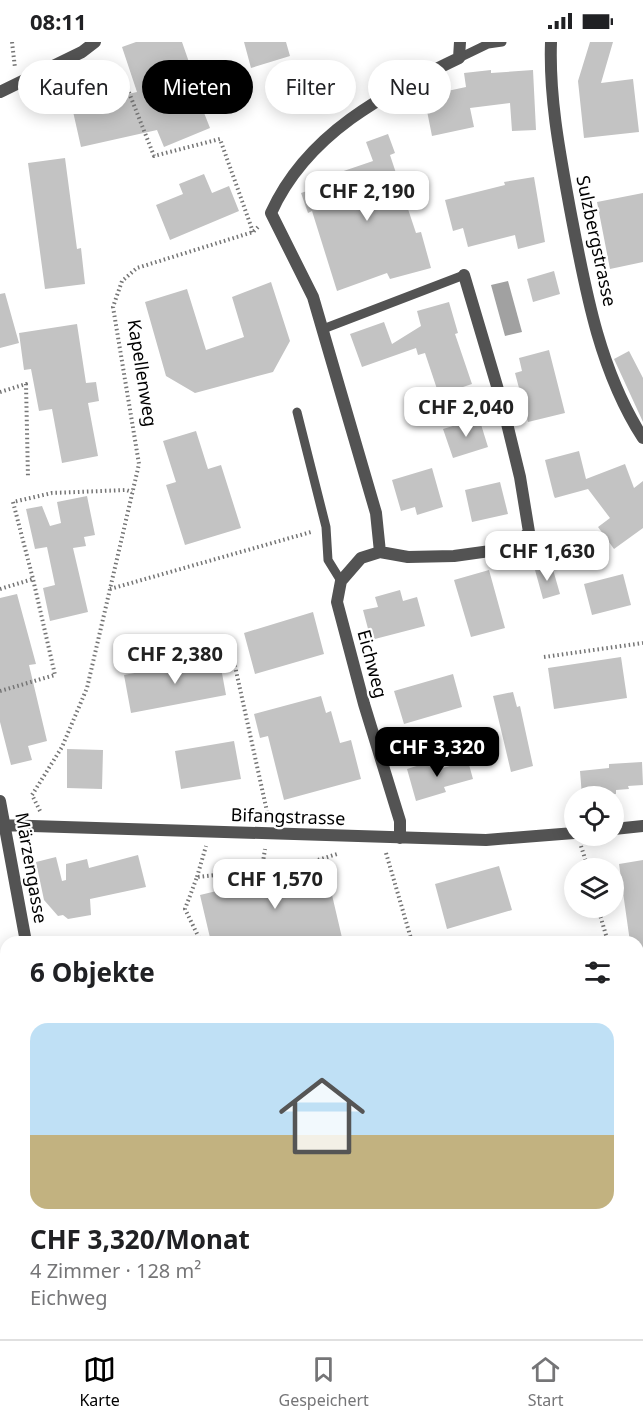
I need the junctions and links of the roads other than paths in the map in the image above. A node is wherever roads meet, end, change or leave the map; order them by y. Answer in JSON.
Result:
{"nodes":[{"id":1,"x":95,"y":42,"type":"edge"},
{"id":2,"x":460,"y":42,"type":"edge"},
{"id":3,"x":502,"y":42,"type":"edge"},
{"id":4,"x":551,"y":42,"type":"edge"},
{"id":5,"x":459,"y":58,"type":"junction"},
{"id":6,"x":0,"y":92,"type":"edge"},
{"id":7,"x":464,"y":275,"type":"joint"},
{"id":8,"x":323,"y":329,"type":"junction"},
{"id":9,"x":297,"y":412,"type":"dead end"},
{"id":10,"x":643,"y":438,"type":"edge"},
{"id":11,"x":380,"y":552,"type":"junction"},
{"id":12,"x":341,"y":580,"type":"junction"},
{"id":13,"x":0,"y":801,"type":"edge"},
{"id":14,"x":3,"y":825,"type":"edge"},
{"id":15,"x":643,"y":826,"type":"edge"},
{"id":16,"x":624,"y":828,"type":"edge"},
{"id":17,"x":564,"y":837,"type":"edge"},
{"id":18,"x":400,"y":838,"type":"junction"},
{"id":19,"x":25,"y":936,"type":"edge"}],
"edges":[{"from":1,"to":6,"type":"street"},
{"from":2,"to":5,"type":"street"},
{"from":3,"to":5,"type":"lane"},
{"from":4,"to":10,"type":"street","name":"Sulzbergstrasse"},
{"from":5,"to":8,"type":"street"},
{"from":7,"to":8,"type":"lane"},
{"from":7,"to":11,"type":"street"},
{"from":8,"to":11,"type":"street"},
{"from":9,"to":12,"type":"lane"},
{"from":11,"to":12,"type":"street"},
{"from":12,"to":18,"type":"street","name":"Eichweg"},
{"from":13,"to":14,"type":"street","name":"Märzengasse"},
{"from":14,"to":18,"type":"street","name":"Bifangstrasse"},
{"from":14,"to":19,"type":"street","name":"Märzengasse"},
{"from":15,"to":16,"type":"street"},
{"from":17,"to":18,"type":"street","name":"Bifangstrasse"}]}
